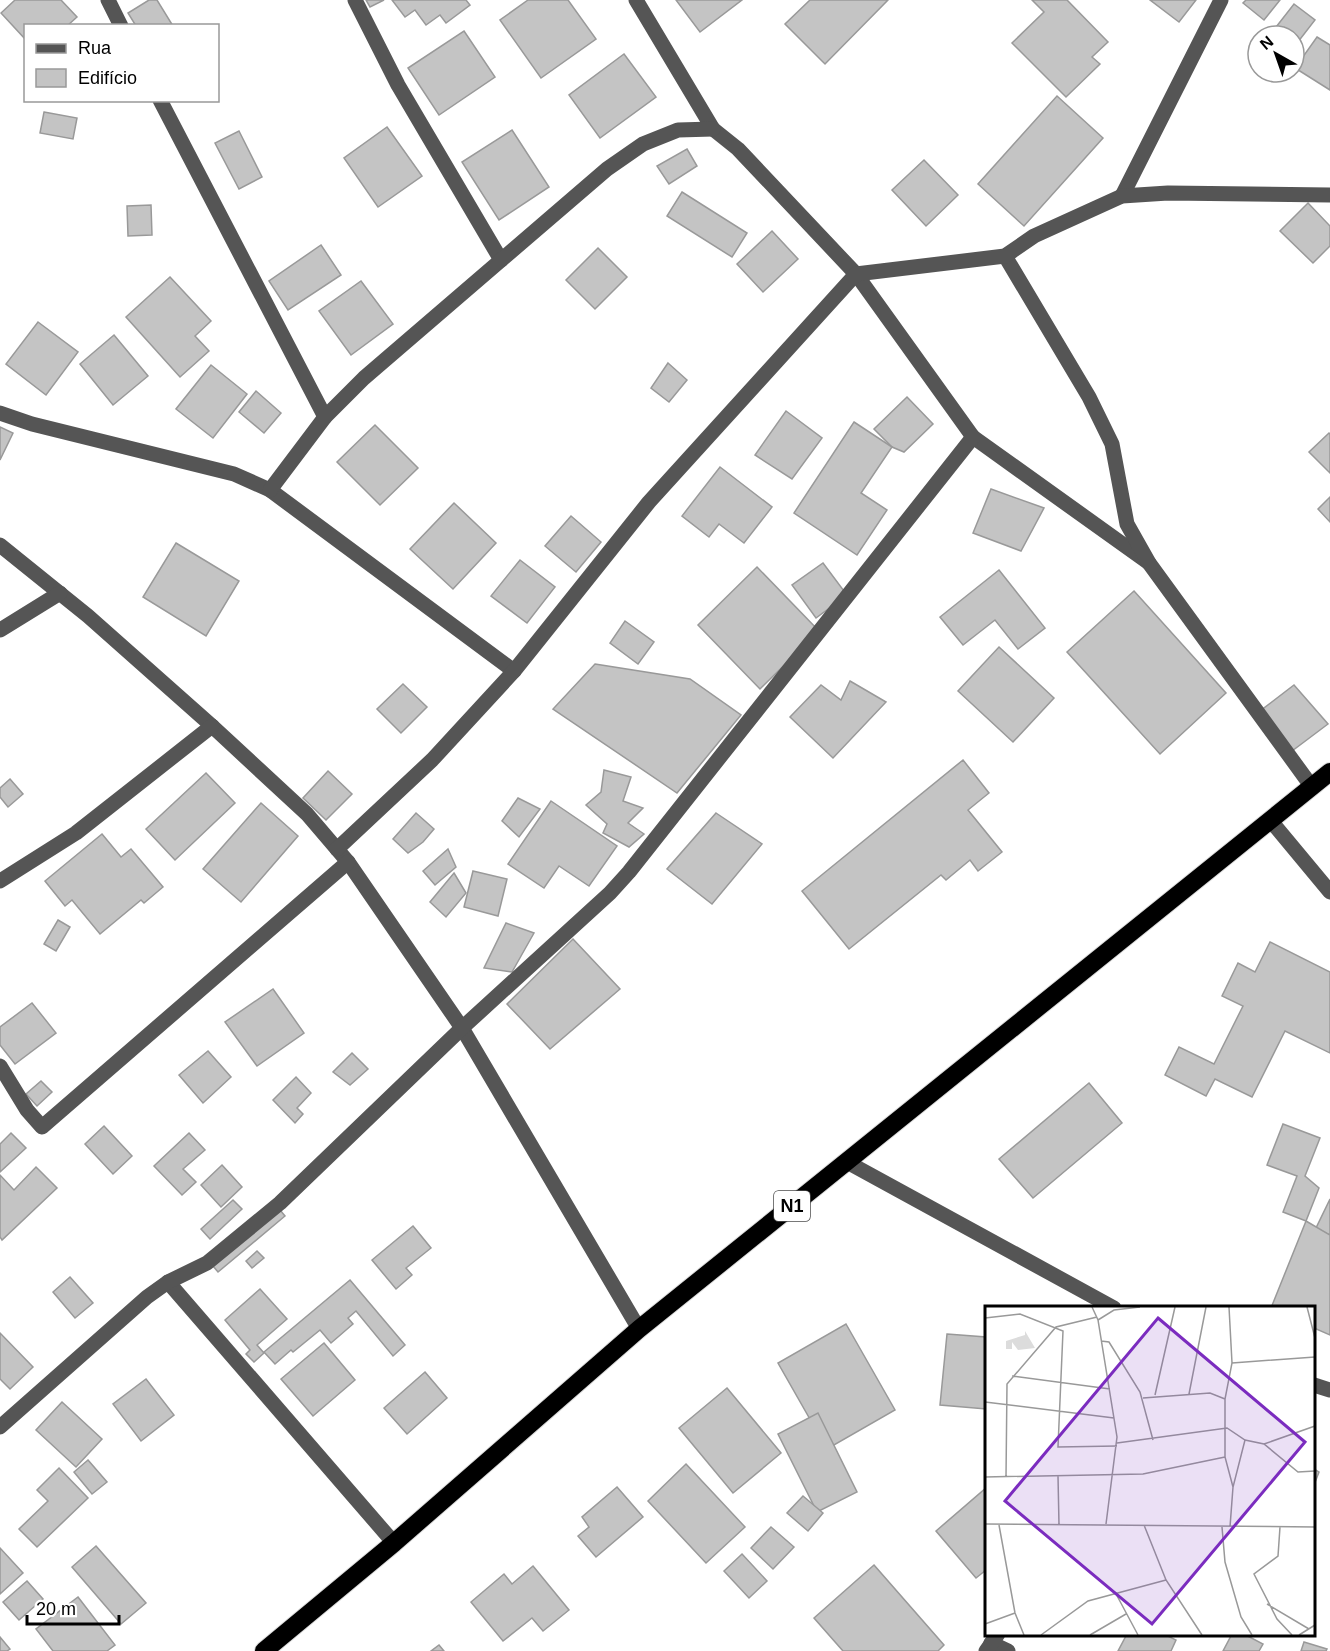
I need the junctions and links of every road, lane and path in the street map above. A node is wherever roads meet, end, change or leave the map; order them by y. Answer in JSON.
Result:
{"nodes":[{"id":1,"x":108,"y":0,"type":"edge"},
{"id":2,"x":355,"y":0,"type":"edge"},
{"id":3,"x":636,"y":0,"type":"edge"},
{"id":4,"x":1221,"y":0,"type":"edge"},
{"id":5,"x":120,"y":24,"type":"edge"},
{"id":6,"x":161,"y":102,"type":"edge"},
{"id":7,"x":712,"y":129,"type":"junction"},
{"id":8,"x":1330,"y":195,"type":"edge"},
{"id":9,"x":1122,"y":196,"type":"junction"},
{"id":10,"x":1005,"y":256,"type":"junction"},
{"id":11,"x":501,"y":260,"type":"junction"},
{"id":12,"x":856,"y":274,"type":"junction"},
{"id":13,"x":0,"y":413,"type":"edge"},
{"id":14,"x":325,"y":417,"type":"junction"},
{"id":15,"x":973,"y":437,"type":"junction"},
{"id":16,"x":270,"y":490,"type":"junction"},
{"id":17,"x":0,"y":545,"type":"edge"},
{"id":18,"x":1149,"y":563,"type":"junction"},
{"id":19,"x":60,"y":593,"type":"junction"},
{"id":20,"x":0,"y":630,"type":"edge"},
{"id":21,"x":514,"y":671,"type":"junction"},
{"id":22,"x":212,"y":726,"type":"junction"},
{"id":23,"x":1330,"y":772,"type":"edge"},
{"id":24,"x":1312,"y":787,"type":"junction"},
{"id":25,"x":1271,"y":821,"type":"junction"},
{"id":26,"x":337,"y":849,"type":"junction"},
{"id":27,"x":348,"y":862,"type":"junction"},
{"id":28,"x":0,"y":881,"type":"edge"},
{"id":29,"x":1330,"y":892,"type":"edge"},
{"id":30,"x":462,"y":1028,"type":"junction"},
{"id":31,"x":0,"y":1066,"type":"edge"},
{"id":32,"x":848,"y":1162,"type":"junction"},
{"id":33,"x":168,"y":1282,"type":"junction"},
{"id":34,"x":1110,"y":1306,"type":"edge"},
{"id":35,"x":639,"y":1329,"type":"junction"},
{"id":36,"x":1315,"y":1385,"type":"edge"},
{"id":37,"x":1330,"y":1390,"type":"edge"},
{"id":38,"x":0,"y":1427,"type":"edge"},
{"id":39,"x":394,"y":1543,"type":"junction"},
{"id":40,"x":991,"y":1643,"type":"edge"},
{"id":41,"x":264,"y":1651,"type":"edge"},
{"id":42,"x":1008,"y":1651,"type":"edge"}],
"edges":[{"from":1,"to":5,"type":"street"},
{"from":2,"to":11,"type":"street"},
{"from":3,"to":7,"type":"street"},
{"from":4,"to":9,"type":"street"},
{"from":6,"to":14,"type":"street"},
{"from":7,"to":11,"type":"street"},
{"from":7,"to":12,"type":"street"},
{"from":8,"to":9,"type":"street"},
{"from":9,"to":10,"type":"street"},
{"from":10,"to":12,"type":"street"},
{"from":10,"to":18,"type":"street"},
{"from":11,"to":14,"type":"street"},
{"from":12,"to":15,"type":"street"},
{"from":12,"to":21,"type":"street"},
{"from":13,"to":16,"type":"street"},
{"from":14,"to":16,"type":"street"},
{"from":15,"to":18,"type":"street"},
{"from":15,"to":30,"type":"street"},
{"from":16,"to":21,"type":"street"},
{"from":17,"to":19,"type":"street"},
{"from":18,"to":24,"type":"street"},
{"from":19,"to":20,"type":"street"},
{"from":19,"to":22,"type":"street"},
{"from":21,"to":26,"type":"street"},
{"from":22,"to":26,"type":"street"},
{"from":22,"to":28,"type":"street"},
{"from":23,"to":24,"type":"highway","number":"N1"},
{"from":24,"to":25,"type":"highway","number":"N1"},
{"from":25,"to":29,"type":"street"},
{"from":25,"to":32,"type":"highway","number":"N1"},
{"from":26,"to":27,"type":"street"},
{"from":27,"to":30,"type":"street"},
{"from":27,"to":31,"type":"street"},
{"from":30,"to":33,"type":"street"},
{"from":30,"to":35,"type":"street"},
{"from":32,"to":34,"type":"street"},
{"from":32,"to":35,"type":"highway","number":"N1"},
{"from":33,"to":38,"type":"street"},
{"from":33,"to":39,"type":"street"},
{"from":35,"to":39,"type":"highway","number":"N1"},
{"from":36,"to":37,"type":"street"},
{"from":39,"to":41,"type":"highway","number":"N1"},
{"from":40,"to":42,"type":"street"}]}
